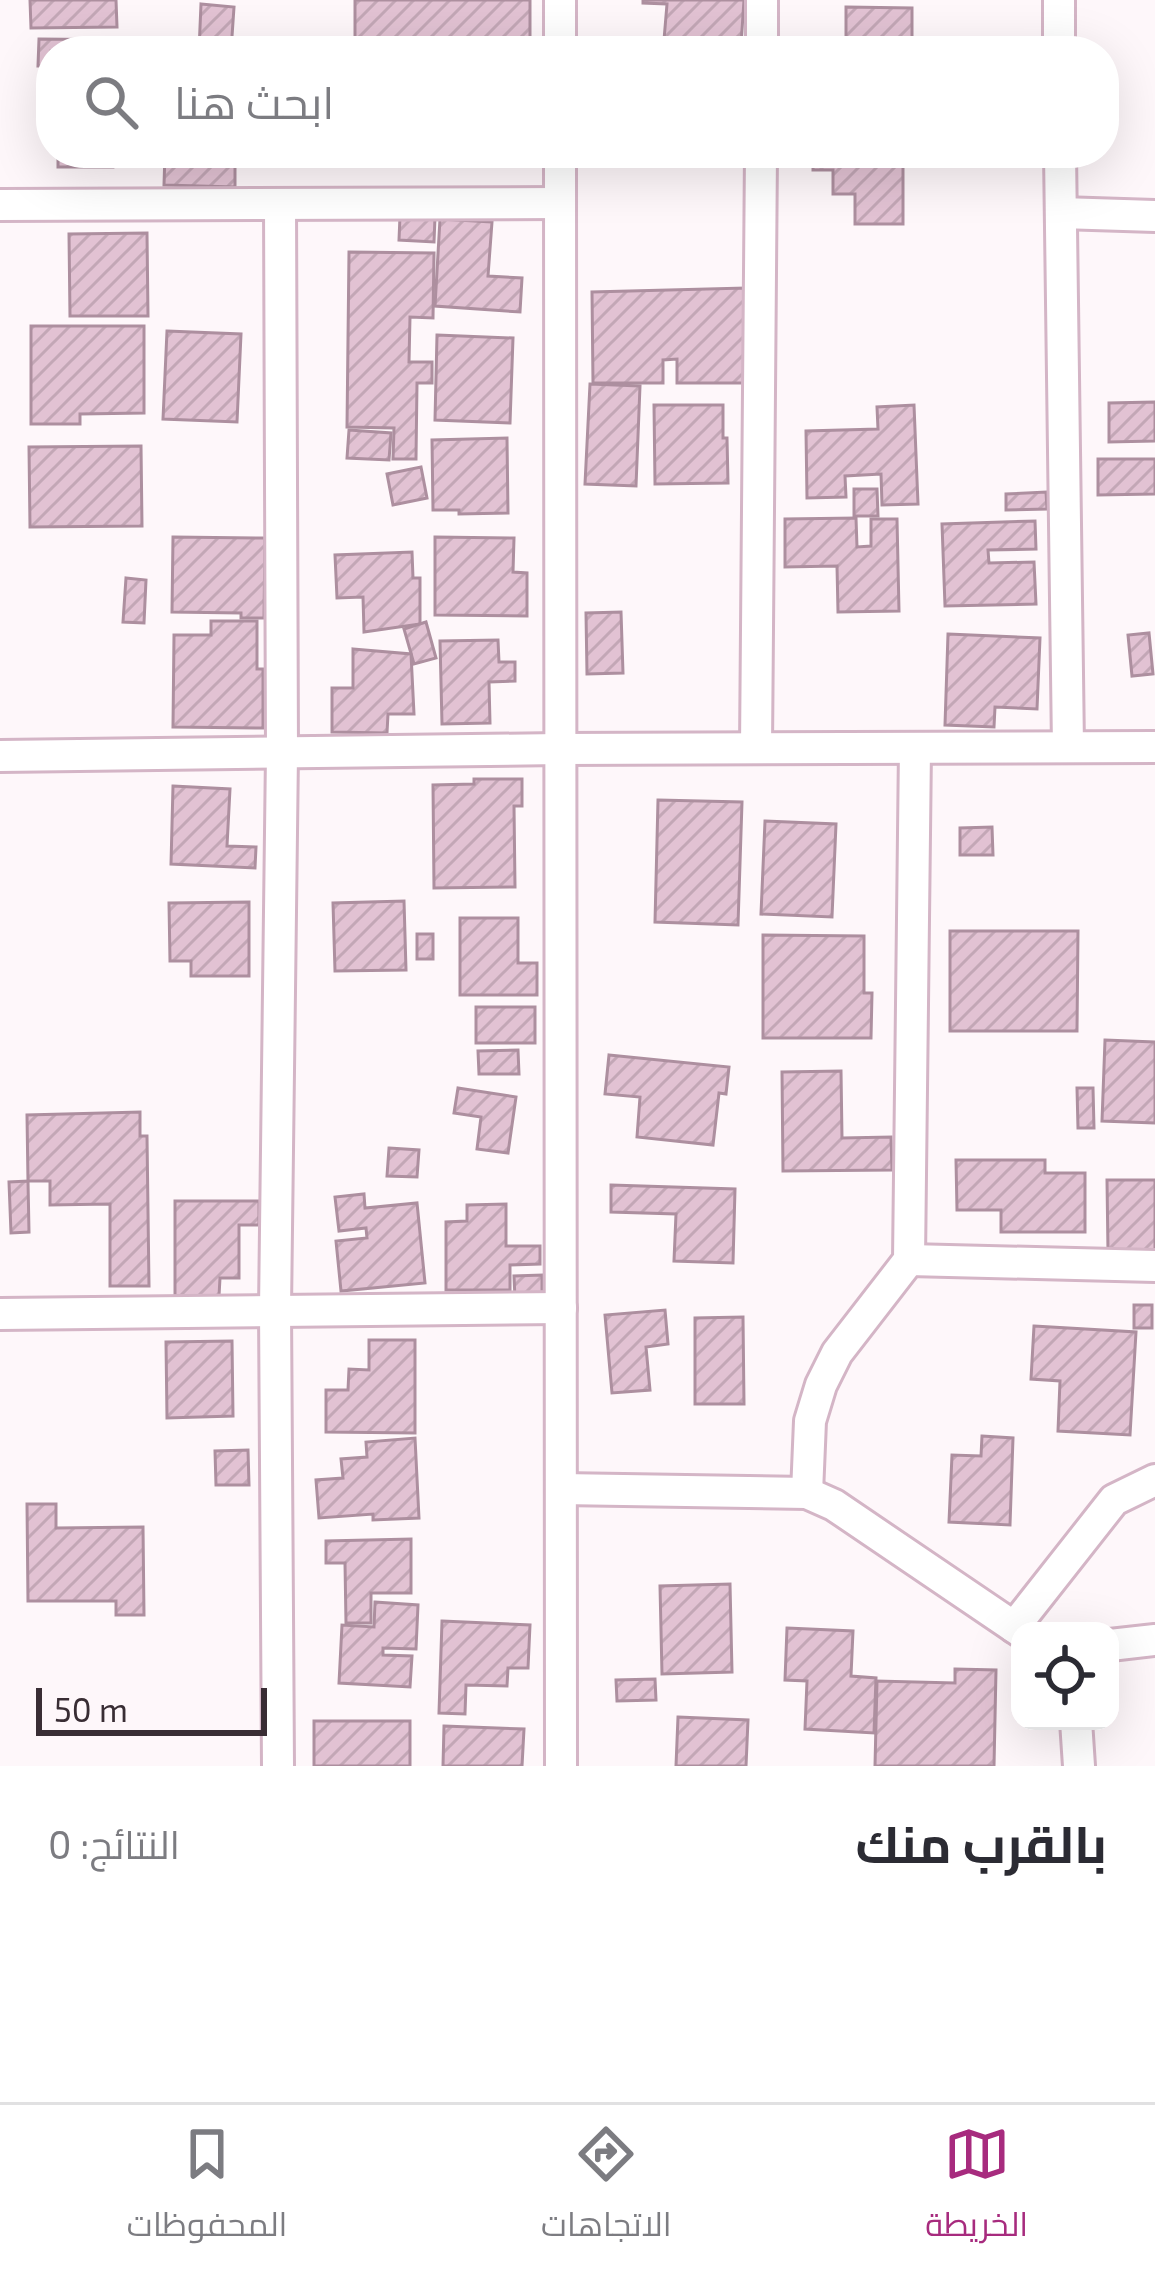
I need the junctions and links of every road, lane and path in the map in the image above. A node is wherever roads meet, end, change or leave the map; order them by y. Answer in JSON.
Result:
{"nodes":[{"id":1,"x":560,"y":0,"type":"edge"},
{"id":2,"x":762,"y":0,"type":"edge"},
{"id":3,"x":1059,"y":0,"type":"edge"},
{"id":4,"x":560,"y":36,"type":"edge"},
{"id":5,"x":762,"y":36,"type":"edge"},
{"id":6,"x":1059,"y":36,"type":"edge"},
{"id":7,"x":560,"y":168,"type":"edge"},
{"id":8,"x":761,"y":168,"type":"edge"},
{"id":9,"x":1060,"y":168,"type":"edge"},
{"id":10,"x":560,"y":203,"type":"junction"},
{"id":11,"x":280,"y":204,"type":"junction"},
{"id":12,"x":0,"y":205,"type":"edge"},
{"id":13,"x":1061,"y":213,"type":"junction"},
{"id":14,"x":1155,"y":216,"type":"edge"},
{"id":15,"x":1068,"y":747,"type":"junction"},
{"id":16,"x":1155,"y":747,"type":"edge"},
{"id":17,"x":756,"y":748,"type":"junction"},
{"id":18,"x":914,"y":748,"type":"junction"},
{"id":19,"x":560,"y":749,"type":"junction"},
{"id":20,"x":282,"y":753,"type":"junction"},
{"id":21,"x":0,"y":756,"type":"edge"},
{"id":22,"x":909,"y":1259,"type":"junction"},
{"id":23,"x":1155,"y":1266,"type":"edge"},
{"id":24,"x":561,"y":1308,"type":"junction"},
{"id":25,"x":275,"y":1309,"type":"junction"},
{"id":26,"x":0,"y":1314,"type":"edge"},
{"id":27,"x":1155,"y":1480,"type":"edge"},
{"id":28,"x":561,"y":1489,"type":"junction"},
{"id":29,"x":807,"y":1492,"type":"junction"},
{"id":30,"x":1022,"y":1622,"type":"edge"},
{"id":31,"x":1011,"y":1625,"type":"edge"},
{"id":32,"x":1155,"y":1640,"type":"edge"},
{"id":33,"x":1119,"y":1644,"type":"edge"},
{"id":34,"x":1077,"y":1730,"type":"edge"},
{"id":35,"x":278,"y":1766,"type":"edge"},
{"id":36,"x":561,"y":1766,"type":"edge"},
{"id":37,"x":1079,"y":1766,"type":"edge"}],
"edges":[{"from":1,"to":4,"type":"street"},
{"from":2,"to":5,"type":"street"},
{"from":3,"to":6,"type":"street"},
{"from":7,"to":10,"type":"street"},
{"from":8,"to":17,"type":"street"},
{"from":9,"to":13,"type":"street"},
{"from":10,"to":11,"type":"street"},
{"from":10,"to":19,"type":"street"},
{"from":11,"to":12,"type":"street"},
{"from":11,"to":20,"type":"street"},
{"from":13,"to":14,"type":"street"},
{"from":13,"to":15,"type":"street"},
{"from":15,"to":16,"type":"street"},
{"from":15,"to":18,"type":"street"},
{"from":17,"to":18,"type":"street"},
{"from":17,"to":19,"type":"street"},
{"from":18,"to":22,"type":"street"},
{"from":19,"to":20,"type":"street"},
{"from":19,"to":24,"type":"street"},
{"from":20,"to":21,"type":"street"},
{"from":20,"to":25,"type":"street"},
{"from":22,"to":23,"type":"street"},
{"from":22,"to":29,"type":"street"},
{"from":24,"to":25,"type":"street"},
{"from":24,"to":28,"type":"street"},
{"from":25,"to":26,"type":"street"},
{"from":25,"to":35,"type":"street"},
{"from":27,"to":30,"type":"street"},
{"from":28,"to":29,"type":"street"},
{"from":28,"to":36,"type":"street"},
{"from":29,"to":31,"type":"street"},
{"from":32,"to":33,"type":"street"},
{"from":34,"to":37,"type":"street"}]}
